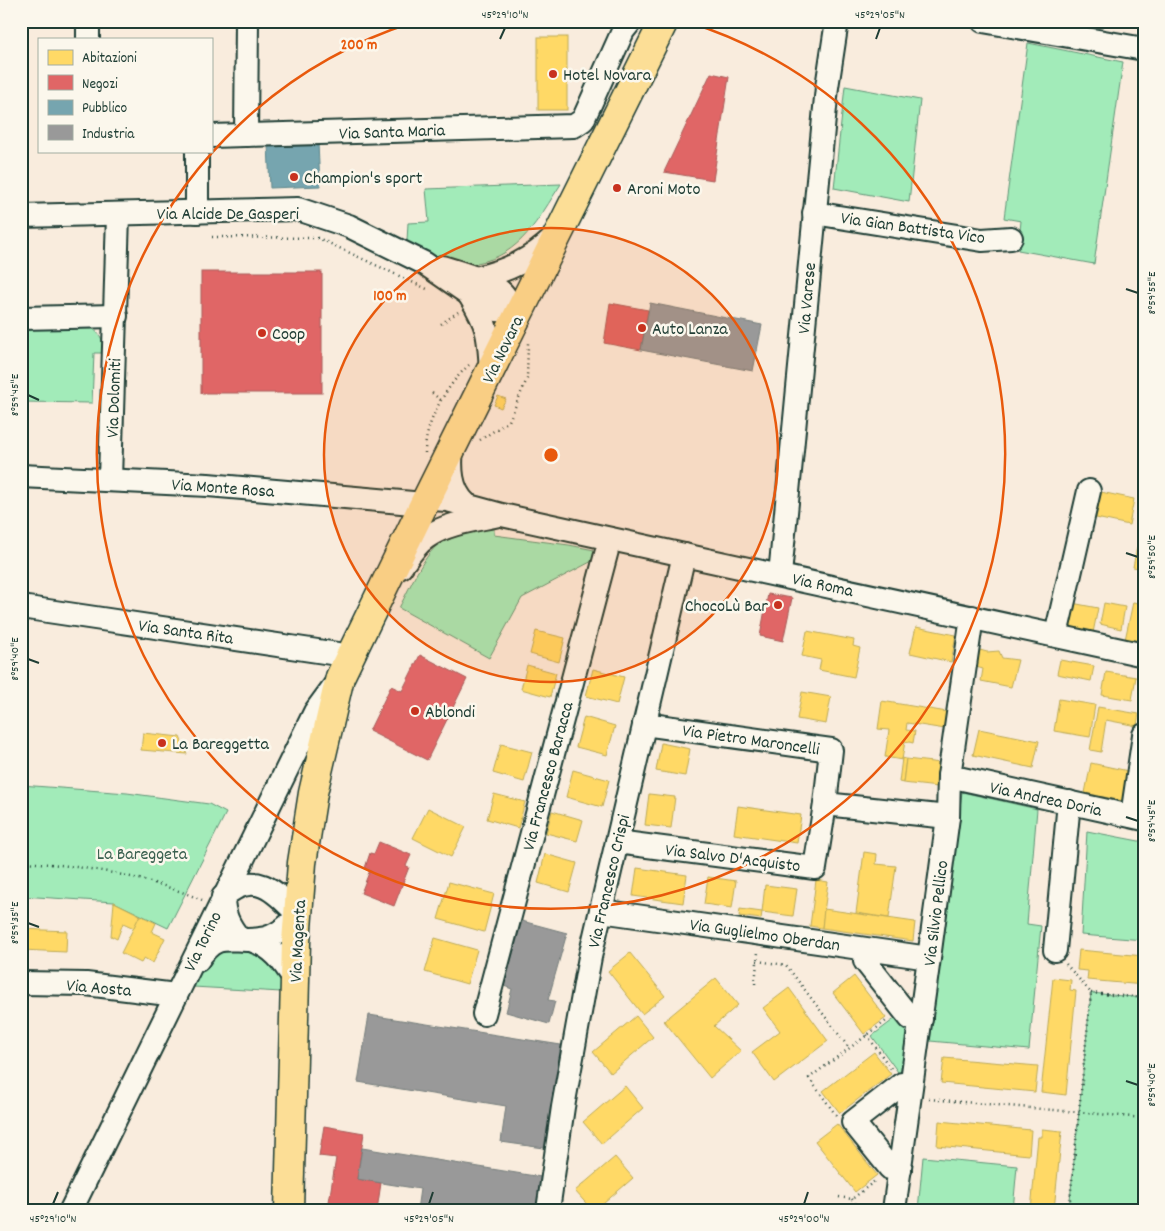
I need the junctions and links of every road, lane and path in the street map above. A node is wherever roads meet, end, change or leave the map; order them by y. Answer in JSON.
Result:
{"nodes":[{"id":1,"x":88,"y":21,"type":"edge"},
{"id":2,"x":246,"y":21,"type":"edge"},
{"id":3,"x":632,"y":21,"type":"edge"},
{"id":4,"x":837,"y":21,"type":"edge"},
{"id":5,"x":983,"y":21,"type":"edge"},
{"id":6,"x":659,"y":30,"type":"edge"},
{"id":7,"x":88,"y":38,"type":"edge"},
{"id":8,"x":1144,"y":49,"type":"edge"},
{"id":9,"x":246,"y":135,"type":"junction"},
{"id":10,"x":212,"y":136,"type":"edge"},
{"id":11,"x":197,"y":152,"type":"edge"},
{"id":12,"x":197,"y":212,"type":"junction"},
{"id":13,"x":814,"y":212,"type":"junction"},
{"id":14,"x":118,"y":215,"type":"junction"},
{"id":15,"x":21,"y":216,"type":"edge"},
{"id":16,"x":560,"y":232,"type":"junction"},
{"id":17,"x":212,"y":237,"type":"dead end"},
{"id":18,"x":1011,"y":238,"type":"dead end"},
{"id":19,"x":473,"y":287,"type":"junction"},
{"id":20,"x":432,"y":292,"type":"dead end"},
{"id":21,"x":516,"y":313,"type":"junction"},
{"id":22,"x":116,"y":316,"type":"junction"},
{"id":23,"x":21,"y":318,"type":"edge"},
{"id":24,"x":441,"y":324,"type":"dead end"},
{"id":25,"x":482,"y":365,"type":"junction"},
{"id":26,"x":432,"y":394,"type":"dead end"},
{"id":27,"x":442,"y":401,"type":"junction"},
{"id":28,"x":452,"y":447,"type":"junction"},
{"id":29,"x":424,"y":456,"type":"dead end"},
{"id":30,"x":21,"y":476,"type":"edge"},
{"id":31,"x":110,"y":479,"type":"junction"},
{"id":32,"x":1089,"y":491,"type":"dead end"},
{"id":33,"x":424,"y":504,"type":"junction"},
{"id":34,"x":470,"y":512,"type":"junction"},
{"id":35,"x":610,"y":539,"type":"junction"},
{"id":36,"x":684,"y":555,"type":"junction"},
{"id":37,"x":780,"y":574,"type":"junction"},
{"id":38,"x":385,"y":585,"type":"junction"},
{"id":39,"x":21,"y":607,"type":"edge"},
{"id":40,"x":972,"y":617,"type":"junction"},
{"id":41,"x":1056,"y":635,"type":"junction"},
{"id":42,"x":1144,"y":654,"type":"edge"},
{"id":43,"x":346,"y":666,"type":"junction"},
{"id":44,"x":644,"y":724,"type":"junction"},
{"id":45,"x":1144,"y":735,"type":"edge"},
{"id":46,"x":949,"y":776,"type":"junction"},
{"id":47,"x":1069,"y":802,"type":"junction"},
{"id":48,"x":825,"y":804,"type":"junction"},
{"id":49,"x":948,"y":817,"type":"junction"},
{"id":50,"x":1138,"y":817,"type":"edge"},
{"id":51,"x":617,"y":842,"type":"junction"},
{"id":52,"x":21,"y":862,"type":"edge"},
{"id":53,"x":216,"y":900,"type":"junction"},
{"id":54,"x":601,"y":911,"type":"junction"},
{"id":55,"x":298,"y":915,"type":"junction"},
{"id":56,"x":760,"y":934,"type":"junction"},
{"id":57,"x":245,"y":939,"type":"junction"},
{"id":58,"x":1055,"y":950,"type":"joint"},
{"id":59,"x":930,"y":958,"type":"junction"},
{"id":60,"x":758,"y":961,"type":"junction"},
{"id":61,"x":865,"y":961,"type":"dead end"},
{"id":62,"x":295,"y":980,"type":"junction"},
{"id":63,"x":21,"y":983,"type":"edge"},
{"id":64,"x":755,"y":984,"type":"dead end"},
{"id":65,"x":1091,"y":993,"type":"junction"},
{"id":66,"x":176,"y":995,"type":"junction"},
{"id":67,"x":1144,"y":998,"type":"edge"},
{"id":68,"x":484,"y":1014,"type":"dead end"},
{"id":69,"x":912,"y":1014,"type":"junction"},
{"id":70,"x":867,"y":1035,"type":"junction"},
{"id":71,"x":850,"y":1048,"type":"junction"},
{"id":72,"x":908,"y":1089,"type":"junction"},
{"id":73,"x":1079,"y":1112,"type":"junction"},
{"id":74,"x":1144,"y":1118,"type":"edge"},
{"id":75,"x":853,"y":1122,"type":"junction"},
{"id":76,"x":895,"y":1169,"type":"junction"},
{"id":77,"x":839,"y":1197,"type":"dead end"},
{"id":78,"x":852,"y":1199,"type":"junction"},
{"id":79,"x":71,"y":1210,"type":"edge"},
{"id":80,"x":289,"y":1210,"type":"edge"},
{"id":81,"x":548,"y":1210,"type":"edge"},
{"id":82,"x":860,"y":1210,"type":"edge"},
{"id":83,"x":894,"y":1210,"type":"edge"},
{"id":84,"x":1069,"y":1210,"type":"edge"}],
"edges":[{"from":1,"to":7,"type":"street"},
{"from":2,"to":9,"type":"street"},
{"from":3,"to":6,"type":"street"},
{"from":3,"to":9,"type":"street","name":"Via Santa Maria"},
{"from":4,"to":13,"type":"street","name":"Via Varese"},
{"from":5,"to":8,"type":"street"},
{"from":6,"to":16,"type":"main road","name":"Via Novara"},
{"from":9,"to":10,"type":"street","name":"Via Santa Maria"},
{"from":11,"to":12,"type":"street"},
{"from":12,"to":14,"type":"street","name":"Via Alcide De Gasperi"},
{"from":12,"to":19,"type":"street","name":"Via Alcide De Gasperi"},
{"from":13,"to":18,"type":"street","name":"Via Gian Battista Vico"},
{"from":13,"to":37,"type":"street","name":"Via Varese"},
{"from":14,"to":15,"type":"street","name":"Via Alcide De Gasperi"},
{"from":14,"to":22,"type":"street","name":"Via Dolomiti"},
{"from":16,"to":19,"type":"street"},
{"from":16,"to":21,"type":"main road","name":"Via Novara"},
{"from":17,"to":20,"type":"path"},
{"from":19,"to":21,"type":"street","name":"Via Alcide De Gasperi"},
{"from":19,"to":24,"type":"path"},
{"from":19,"to":25,"type":"street"},
{"from":21,"to":25,"type":"main road","name":"Via Novara"},
{"from":22,"to":23,"type":"street"},
{"from":22,"to":31,"type":"street","name":"Via Dolomiti"},
{"from":25,"to":27,"type":"path"},
{"from":25,"to":28,"type":"main road","name":"Via Novara"},
{"from":26,"to":27,"type":"path"},
{"from":27,"to":29,"type":"path"},
{"from":28,"to":33,"type":"main road","name":"Via Novara"},
{"from":28,"to":34,"type":"street"},
{"from":30,"to":31,"type":"street","name":"Via Monte Rosa"},
{"from":31,"to":33,"type":"street","name":"Via Monte Rosa"},
{"from":32,"to":41,"type":"street"},
{"from":33,"to":34,"type":"street","name":"Via Roma"},
{"from":33,"to":38,"type":"main road","name":"Via Novara"},
{"from":34,"to":35,"type":"street","name":"Via Roma"},
{"from":34,"to":38,"type":"street"},
{"from":35,"to":36,"type":"street","name":"Via Roma"},
{"from":35,"to":68,"type":"street","name":"Via Francesco Baracca"},
{"from":36,"to":37,"type":"street","name":"Via Roma"},
{"from":36,"to":44,"type":"street","name":"Via Francesco Crispi"},
{"from":37,"to":40,"type":"street","name":"Via Roma"},
{"from":38,"to":43,"type":"main road","name":"Via Novara"},
{"from":39,"to":43,"type":"street","name":"Via Santa Rita"},
{"from":40,"to":41,"type":"street","name":"Via Roma"},
{"from":40,"to":46,"type":"street","name":"Via Silvio Pellico"},
{"from":41,"to":42,"type":"street","name":"Via Roma"},
{"from":43,"to":53,"type":"street","name":"Via Torino"},
{"from":43,"to":55,"type":"main road","name":"Via Magenta"},
{"from":44,"to":48,"type":"street","name":"Via Pietro Maroncelli"},
{"from":44,"to":51,"type":"street","name":"Via Francesco Crispi"},
{"from":45,"to":50,"type":"street"},
{"from":46,"to":47,"type":"street","name":"Via Andrea Doria"},
{"from":46,"to":49,"type":"street","name":"Via Silvio Pellico"},
{"from":47,"to":50,"type":"street","name":"Via Andrea Doria"},
{"from":47,"to":58,"type":"street"},
{"from":48,"to":49,"type":"street"},
{"from":48,"to":51,"type":"street","name":"Via Salvo D'Acquisto"},
{"from":49,"to":59,"type":"street","name":"Via Silvio Pellico"},
{"from":51,"to":54,"type":"street","name":"Via Francesco Crispi"},
{"from":52,"to":53,"type":"path"},
{"from":53,"to":55,"type":"street"},
{"from":53,"to":57,"type":"street"},
{"from":53,"to":66,"type":"street","name":"Via Torino"},
{"from":54,"to":56,"type":"street","name":"Via Guglielmo Oberdan"},
{"from":54,"to":81,"type":"street","name":"Via Francesco Crispi"},
{"from":55,"to":57,"type":"street"},
{"from":55,"to":62,"type":"main road","name":"Via Magenta"},
{"from":56,"to":59,"type":"street","name":"Via Guglielmo Oberdan"},
{"from":56,"to":60,"type":"path"},
{"from":57,"to":62,"type":"street"},
{"from":57,"to":66,"type":"street"},
{"from":58,"to":65,"type":"path"},
{"from":59,"to":69,"type":"street","name":"Via Silvio Pellico"},
{"from":60,"to":64,"type":"path"},
{"from":60,"to":71,"type":"path"},
{"from":61,"to":69,"type":"street"},
{"from":62,"to":80,"type":"main road","name":"Via Magenta"},
{"from":63,"to":66,"type":"street","name":"Via Aosta"},
{"from":65,"to":67,"type":"path"},
{"from":65,"to":73,"type":"path"},
{"from":66,"to":79,"type":"street","name":"Via Torino"},
{"from":69,"to":70,"type":"path"},
{"from":69,"to":72,"type":"street","name":"Via Silvio Pellico"},
{"from":70,"to":71,"type":"path"},
{"from":70,"to":72,"type":"path"},
{"from":71,"to":75,"type":"path"},
{"from":72,"to":73,"type":"path"},
{"from":72,"to":75,"type":"street"},
{"from":72,"to":76,"type":"street","name":"Via Silvio Pellico"},
{"from":73,"to":74,"type":"path"},
{"from":73,"to":84,"type":"path"},
{"from":75,"to":76,"type":"street"},
{"from":76,"to":78,"type":"path"},
{"from":76,"to":83,"type":"street","name":"Via Silvio Pellico"},
{"from":77,"to":78,"type":"path"},
{"from":78,"to":82,"type":"path"}]}
